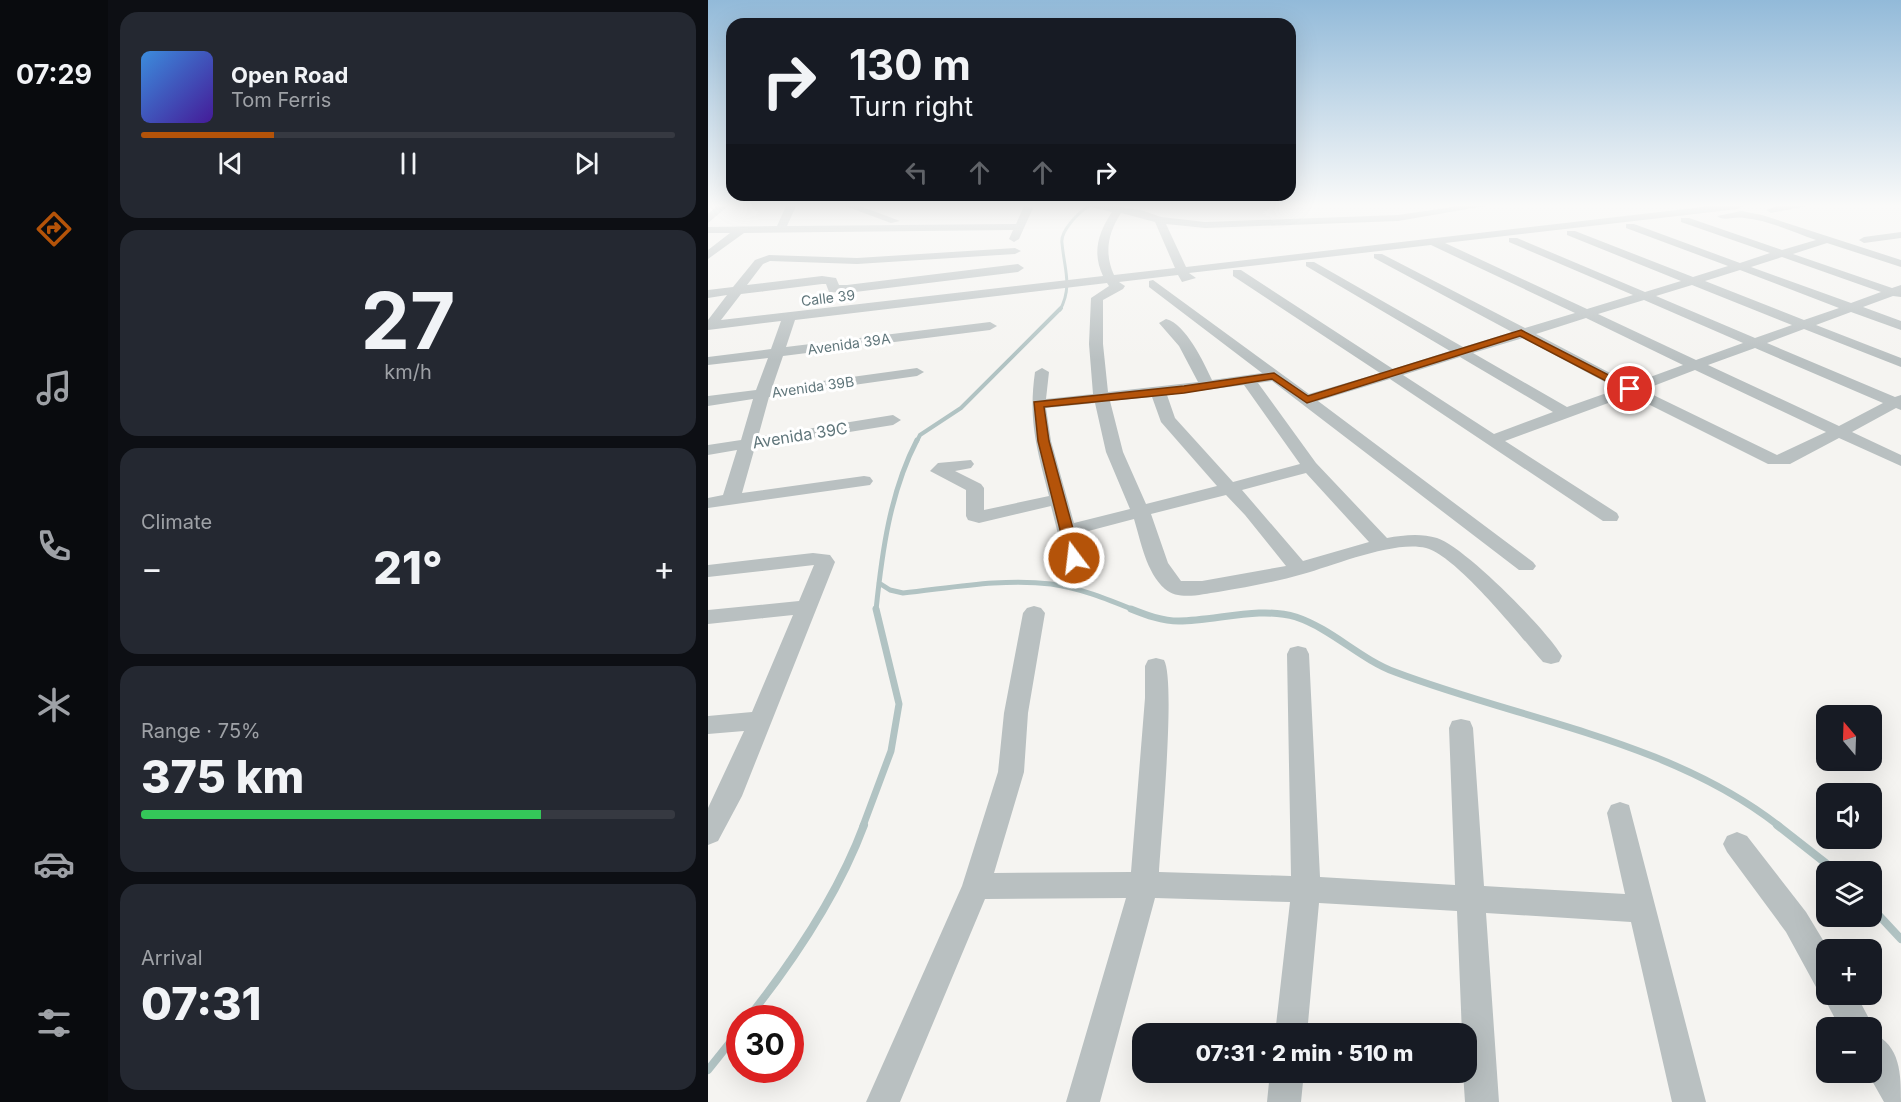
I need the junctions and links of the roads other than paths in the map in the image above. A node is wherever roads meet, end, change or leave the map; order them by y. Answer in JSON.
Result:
{"nodes":[{"id":1,"x":773,"y":257,"type":"edge"},
{"id":2,"x":783,"y":257,"type":"edge"},
{"id":3,"x":913,"y":257,"type":"edge"},
{"id":4,"x":1016,"y":257,"type":"edge"},
{"id":5,"x":1104,"y":257,"type":"edge"},
{"id":6,"x":1177,"y":257,"type":"edge"},
{"id":7,"x":1329,"y":257,"type":"edge"},
{"id":8,"x":1366,"y":257,"type":"edge"},
{"id":9,"x":1381,"y":257,"type":"edge"},
{"id":10,"x":1465,"y":257,"type":"edge"},
{"id":11,"x":1554,"y":257,"type":"edge"},
{"id":12,"x":1633,"y":257,"type":"edge"},
{"id":13,"x":1714,"y":257,"type":"edge"},
{"id":14,"x":1768,"y":257,"type":"edge"},
{"id":15,"x":1795,"y":257,"type":"edge"},
{"id":16,"x":1880,"y":257,"type":"edge"},
{"id":17,"x":1310,"y":264,"type":"junction"},
{"id":18,"x":1901,"y":264,"type":"edge"},
{"id":19,"x":1739,"y":267,"type":"junction"},
{"id":20,"x":1018,"y":268,"type":"junction"},
{"id":21,"x":1237,"y":273,"type":"junction"},
{"id":22,"x":1184,"y":274,"type":"junction"},
{"id":23,"x":1692,"y":281,"type":"junction"},
{"id":24,"x":1114,"y":282,"type":"junction"},
{"id":25,"x":1153,"y":284,"type":"junction"},
{"id":26,"x":1021,"y":289,"type":"junction"},
{"id":27,"x":735,"y":291,"type":"junction"},
{"id":28,"x":1898,"y":292,"type":"edge"},
{"id":29,"x":708,"y":294,"type":"edge"},
{"id":30,"x":1644,"y":296,"type":"junction"},
{"id":31,"x":1852,"y":308,"type":"junction"},
{"id":32,"x":1585,"y":313,"type":"junction"},
{"id":33,"x":789,"y":317,"type":"junction"},
{"id":34,"x":1167,"y":323,"type":"dead end"},
{"id":35,"x":1804,"y":325,"type":"junction"},
{"id":36,"x":710,"y":326,"type":"edge"},
{"id":37,"x":990,"y":326,"type":"dead end"},
{"id":38,"x":1901,"y":326,"type":"edge"},
{"id":39,"x":1521,"y":333,"type":"junction"},
{"id":40,"x":1755,"y":343,"type":"junction"},
{"id":41,"x":1463,"y":352,"type":"junction"},
{"id":42,"x":776,"y":354,"type":"junction"},
{"id":43,"x":708,"y":361,"type":"edge"},
{"id":44,"x":1901,"y":363,"type":"edge"},
{"id":45,"x":1698,"y":366,"type":"junction"},
{"id":46,"x":917,"y":372,"type":"dead end"},
{"id":47,"x":1042,"y":372,"type":"dead end"},
{"id":48,"x":1392,"y":374,"type":"junction"},
{"id":49,"x":1274,"y":376,"type":"junction"},
{"id":50,"x":1248,"y":380,"type":"junction"},
{"id":51,"x":1207,"y":386,"type":"junction"},
{"id":52,"x":1630,"y":389,"type":"junction"},
{"id":53,"x":1158,"y":392,"type":"junction"},
{"id":54,"x":762,"y":394,"type":"junction"},
{"id":55,"x":1100,"y":398,"type":"junction"},
{"id":56,"x":1307,"y":400,"type":"junction"},
{"id":57,"x":708,"y":401,"type":"edge"},
{"id":58,"x":1899,"y":403,"type":"edge"},
{"id":59,"x":1038,"y":404,"type":"junction"},
{"id":60,"x":1566,"y":413,"type":"junction"},
{"id":61,"x":892,"y":420,"type":"dead end"},
{"id":62,"x":1838,"y":431,"type":"junction"},
{"id":63,"x":1493,"y":440,"type":"junction"},
{"id":64,"x":749,"y":444,"type":"junction"},
{"id":65,"x":708,"y":450,"type":"edge"},
{"id":66,"x":1901,"y":461,"type":"edge"},
{"id":67,"x":965,"y":464,"type":"dead end"},
{"id":68,"x":1310,"y":467,"type":"junction"},
{"id":69,"x":864,"y":481,"type":"dead end"},
{"id":70,"x":1229,"y":488,"type":"junction"},
{"id":71,"x":1058,"y":499,"type":"junction"},
{"id":72,"x":731,"y":500,"type":"junction"},
{"id":73,"x":708,"y":503,"type":"edge"},
{"id":74,"x":1141,"y":511,"type":"junction"},
{"id":75,"x":1610,"y":517,"type":"dead end"},
{"id":76,"x":1066,"y":531,"type":"junction"},
{"id":77,"x":1383,"y":546,"type":"junction"},
{"id":78,"x":1074,"y":558,"type":"dead end"},
{"id":79,"x":1526,"y":566,"type":"dead end"},
{"id":80,"x":1298,"y":568,"type":"junction"},
{"id":81,"x":708,"y":571,"type":"edge"},
{"id":82,"x":806,"y":607,"type":"junction"},
{"id":83,"x":1034,"y":613,"type":"dead end"},
{"id":84,"x":708,"y":618,"type":"edge"},
{"id":85,"x":1298,"y":654,"type":"dead end"},
{"id":86,"x":1551,"y":656,"type":"dead end"},
{"id":87,"x":1156,"y":666,"type":"dead end"},
{"id":88,"x":761,"y":721,"type":"junction"},
{"id":89,"x":708,"y":725,"type":"edge"},
{"id":90,"x":1461,"y":728,"type":"dead end"},
{"id":91,"x":1620,"y":813,"type":"dead end"},
{"id":92,"x":708,"y":833,"type":"edge"},
{"id":93,"x":1737,"y":844,"type":"dead end"},
{"id":94,"x":1144,"y":885,"type":"junction"},
{"id":95,"x":976,"y":886,"type":"junction"},
{"id":96,"x":1306,"y":889,"type":"junction"},
{"id":97,"x":1472,"y":899,"type":"junction"},
{"id":98,"x":1643,"y":909,"type":"junction"},
{"id":99,"x":1816,"y":957,"type":"edge"},
{"id":100,"x":1292,"y":1023,"type":"edge"},
{"id":101,"x":1882,"y":1066,"type":"edge"},
{"id":102,"x":1286,"y":1083,"type":"edge"},
{"id":103,"x":1901,"y":1097,"type":"edge"},
{"id":104,"x":884,"y":1102,"type":"edge"},
{"id":105,"x":1083,"y":1102,"type":"edge"},
{"id":106,"x":1284,"y":1102,"type":"edge"},
{"id":107,"x":1482,"y":1102,"type":"edge"},
{"id":108,"x":1689,"y":1102,"type":"edge"}],
"edges":[{"from":1,"to":27,"type":"street"},
{"from":2,"to":3,"type":"street"},
{"from":4,"to":20,"type":"street"},
{"from":5,"to":24,"type":"street"},
{"from":6,"to":22,"type":"street"},
{"from":7,"to":22,"type":"street","name":"Calle 39"},
{"from":8,"to":17,"type":"street"},
{"from":9,"to":39,"type":"street"},
{"from":10,"to":32,"type":"street"},
{"from":11,"to":30,"type":"street"},
{"from":12,"to":23,"type":"street"},
{"from":13,"to":19,"type":"street"},
{"from":14,"to":19,"type":"street"},
{"from":15,"to":28,"type":"street"},
{"from":16,"to":18,"type":"street"},
{"from":17,"to":21,"type":"street"},
{"from":17,"to":41,"type":"street"},
{"from":19,"to":23,"type":"street"},
{"from":19,"to":31,"type":"street"},
{"from":20,"to":26,"type":"street"},
{"from":20,"to":27,"type":"street"},
{"from":21,"to":22,"type":"street"},
{"from":21,"to":48,"type":"street"},
{"from":22,"to":24,"type":"street","name":"Calle 39"},
{"from":22,"to":25,"type":"street"},
{"from":23,"to":30,"type":"street"},
{"from":23,"to":35,"type":"street"},
{"from":24,"to":25,"type":"street"},
{"from":24,"to":26,"type":"street","name":"Calle 39"},
{"from":24,"to":55,"type":"street"},
{"from":25,"to":49,"type":"street"},
{"from":26,"to":33,"type":"street","name":"Calle 39"},
{"from":27,"to":29,"type":"street"},
{"from":27,"to":36,"type":"street"},
{"from":28,"to":31,"type":"street"},
{"from":30,"to":32,"type":"street"},
{"from":30,"to":40,"type":"street"},
{"from":31,"to":35,"type":"street"},
{"from":31,"to":38,"type":"street"},
{"from":32,"to":39,"type":"street"},
{"from":32,"to":45,"type":"street"},
{"from":33,"to":36,"type":"street","name":"Calle 39"},
{"from":33,"to":42,"type":"street"},
{"from":34,"to":51,"type":"street"},
{"from":35,"to":40,"type":"street"},
{"from":35,"to":44,"type":"street"},
{"from":37,"to":42,"type":"street","name":"Avenida 39A"},
{"from":39,"to":41,"type":"street"},
{"from":39,"to":52,"type":"street"},
{"from":40,"to":45,"type":"street"},
{"from":40,"to":58,"type":"street"},
{"from":41,"to":48,"type":"street"},
{"from":41,"to":60,"type":"street"},
{"from":42,"to":43,"type":"street","name":"Avenida 39A"},
{"from":42,"to":54,"type":"street"},
{"from":45,"to":52,"type":"street"},
{"from":45,"to":62,"type":"street"},
{"from":46,"to":54,"type":"street","name":"Avenida 39B"},
{"from":47,"to":59,"type":"street"},
{"from":48,"to":56,"type":"street"},
{"from":48,"to":63,"type":"street"},
{"from":49,"to":50,"type":"street"},
{"from":49,"to":56,"type":"street"},
{"from":50,"to":51,"type":"street"},
{"from":50,"to":68,"type":"street"},
{"from":51,"to":53,"type":"street"},
{"from":52,"to":60,"type":"street"},
{"from":52,"to":62,"type":"street"},
{"from":53,"to":55,"type":"street"},
{"from":53,"to":70,"type":"street"},
{"from":54,"to":57,"type":"street","name":"Avenida 39B"},
{"from":54,"to":64,"type":"street"},
{"from":55,"to":59,"type":"street"},
{"from":55,"to":74,"type":"street"},
{"from":56,"to":79,"type":"street"},
{"from":58,"to":62,"type":"street"},
{"from":59,"to":71,"type":"street"},
{"from":60,"to":63,"type":"street"},
{"from":61,"to":64,"type":"street","name":"Avenida 39C"},
{"from":62,"to":66,"type":"street"},
{"from":63,"to":75,"type":"street"},
{"from":64,"to":65,"type":"street","name":"Avenida 39C"},
{"from":64,"to":72,"type":"street"},
{"from":67,"to":71,"type":"street"},
{"from":68,"to":70,"type":"street"},
{"from":68,"to":77,"type":"street"},
{"from":69,"to":72,"type":"street"},
{"from":70,"to":74,"type":"street"},
{"from":70,"to":80,"type":"street"},
{"from":71,"to":76,"type":"street"},
{"from":72,"to":73,"type":"street"},
{"from":74,"to":76,"type":"street"},
{"from":74,"to":80,"type":"street"},
{"from":76,"to":78,"type":"street"},
{"from":77,"to":80,"type":"street"},
{"from":77,"to":86,"type":"street"},
{"from":81,"to":82,"type":"street"},
{"from":82,"to":84,"type":"street"},
{"from":82,"to":88,"type":"street"},
{"from":83,"to":95,"type":"street"},
{"from":85,"to":96,"type":"street"},
{"from":87,"to":94,"type":"street"},
{"from":88,"to":89,"type":"street"},
{"from":88,"to":92,"type":"street"},
{"from":90,"to":97,"type":"street"},
{"from":91,"to":98,"type":"street"},
{"from":93,"to":99,"type":"street"},
{"from":94,"to":95,"type":"street"},
{"from":94,"to":96,"type":"street"},
{"from":94,"to":105,"type":"street"},
{"from":95,"to":104,"type":"street"},
{"from":96,"to":97,"type":"street"},
{"from":96,"to":100,"type":"street"},
{"from":97,"to":98,"type":"street"},
{"from":97,"to":107,"type":"street"},
{"from":98,"to":108,"type":"street"},
{"from":101,"to":103,"type":"street"},
{"from":102,"to":106,"type":"street"}]}
